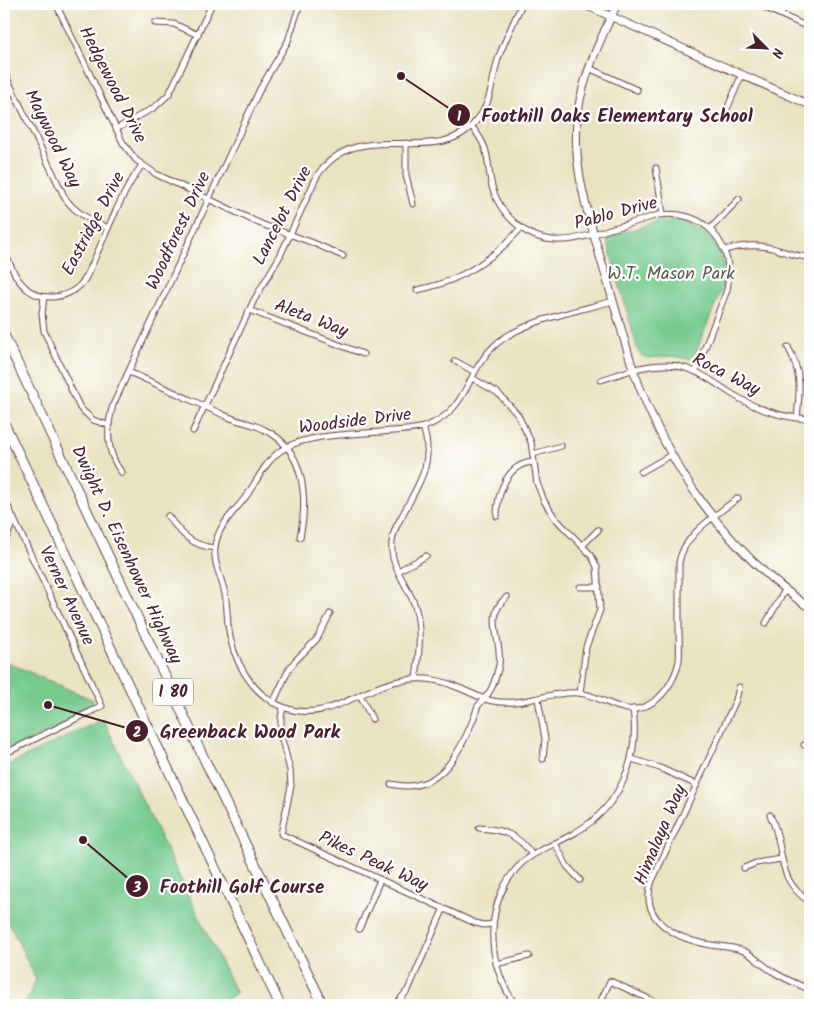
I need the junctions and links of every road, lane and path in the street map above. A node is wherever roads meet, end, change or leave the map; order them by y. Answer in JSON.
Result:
{"nodes":[{"id":1,"x":56,"y":4,"type":"edge"},
{"id":2,"x":212,"y":4,"type":"edge"},
{"id":3,"x":300,"y":4,"type":"edge"},
{"id":4,"x":522,"y":4,"type":"edge"},
{"id":5,"x":583,"y":4,"type":"edge"},
{"id":6,"x":617,"y":4,"type":"edge"},
{"id":7,"x":757,"y":4,"type":"edge"},
{"id":8,"x":786,"y":4,"type":"edge"},
{"id":9,"x":781,"y":14,"type":"junction"},
{"id":10,"x":611,"y":16,"type":"junction"},
{"id":11,"x":155,"y":23,"type":"dead end"},
{"id":12,"x":810,"y":28,"type":"edge"},
{"id":13,"x":198,"y":35,"type":"junction"},
{"id":14,"x":589,"y":68,"type":"junction"},
{"id":15,"x":4,"y":72,"type":"edge"},
{"id":16,"x":742,"y":74,"type":"junction"},
{"id":17,"x":637,"y":90,"type":"dead end"},
{"id":18,"x":810,"y":105,"type":"edge"},
{"id":19,"x":725,"y":114,"type":"dead end"},
{"id":20,"x":472,"y":127,"type":"junction"},
{"id":21,"x":116,"y":129,"type":"junction"},
{"id":22,"x":406,"y":143,"type":"junction"},
{"id":23,"x":142,"y":165,"type":"junction"},
{"id":24,"x":656,"y":168,"type":"dead end"},
{"id":25,"x":208,"y":199,"type":"junction"},
{"id":26,"x":739,"y":199,"type":"dead end"},
{"id":27,"x":412,"y":204,"type":"dead end"},
{"id":28,"x":662,"y":214,"type":"junction"},
{"id":29,"x":108,"y":228,"type":"junction"},
{"id":30,"x":521,"y":228,"type":"junction"},
{"id":31,"x":710,"y":229,"type":"junction"},
{"id":32,"x":594,"y":234,"type":"junction"},
{"id":33,"x":290,"y":235,"type":"junction"},
{"id":34,"x":4,"y":250,"type":"edge"},
{"id":35,"x":725,"y":250,"type":"junction"},
{"id":36,"x":343,"y":256,"type":"dead end"},
{"id":37,"x":810,"y":257,"type":"edge"},
{"id":38,"x":417,"y":290,"type":"dead end"},
{"id":39,"x":44,"y":297,"type":"junction"},
{"id":40,"x":613,"y":301,"type":"junction"},
{"id":41,"x":249,"y":310,"type":"junction"},
{"id":42,"x":4,"y":335,"type":"edge"},
{"id":43,"x":788,"y":347,"type":"dead end"},
{"id":44,"x":363,"y":354,"type":"dead end"},
{"id":45,"x":455,"y":361,"type":"dead end"},
{"id":46,"x":633,"y":369,"type":"junction"},
{"id":47,"x":696,"y":371,"type":"junction"},
{"id":48,"x":129,"y":372,"type":"junction"},
{"id":49,"x":475,"y":372,"type":"junction"},
{"id":50,"x":472,"y":378,"type":"junction"},
{"id":51,"x":601,"y":380,"type":"dead end"},
{"id":52,"x":204,"y":406,"type":"junction"},
{"id":53,"x":797,"y":418,"type":"junction"},
{"id":54,"x":810,"y":419,"type":"edge"},
{"id":55,"x":4,"y":423,"type":"edge"},
{"id":56,"x":108,"y":425,"type":"junction"},
{"id":57,"x":423,"y":427,"type":"junction"},
{"id":58,"x":193,"y":430,"type":"dead end"},
{"id":59,"x":561,"y":446,"type":"dead end"},
{"id":60,"x":286,"y":447,"type":"junction"},
{"id":61,"x":533,"y":454,"type":"junction"},
{"id":62,"x":671,"y":455,"type":"junction"},
{"id":63,"x":534,"y":462,"type":"junction"},
{"id":64,"x":641,"y":472,"type":"dead end"},
{"id":65,"x":122,"y":473,"type":"dead end"},
{"id":66,"x":4,"y":498,"type":"edge"},
{"id":67,"x":738,"y":498,"type":"dead end"},
{"id":68,"x":168,"y":516,"type":"dead end"},
{"id":69,"x":497,"y":516,"type":"dead end"},
{"id":70,"x":714,"y":518,"type":"junction"},
{"id":71,"x":14,"y":520,"type":"junction"},
{"id":72,"x":598,"y":530,"type":"dead end"},
{"id":73,"x":300,"y":537,"type":"dead end"},
{"id":74,"x":4,"y":543,"type":"edge"},
{"id":75,"x":582,"y":546,"type":"junction"},
{"id":76,"x":215,"y":548,"type":"junction"},
{"id":77,"x":426,"y":556,"type":"dead end"},
{"id":78,"x":398,"y":571,"type":"junction"},
{"id":79,"x":580,"y":587,"type":"dead end"},
{"id":80,"x":599,"y":587,"type":"junction"},
{"id":81,"x":785,"y":590,"type":"junction"},
{"id":82,"x":507,"y":597,"type":"dead end"},
{"id":83,"x":810,"y":608,"type":"edge"},
{"id":84,"x":330,"y":614,"type":"dead end"},
{"id":85,"x":766,"y":622,"type":"dead end"},
{"id":86,"x":416,"y":679,"type":"junction"},
{"id":87,"x":739,"y":687,"type":"dead end"},
{"id":88,"x":580,"y":693,"type":"junction"},
{"id":89,"x":360,"y":695,"type":"junction"},
{"id":90,"x":484,"y":699,"type":"junction"},
{"id":91,"x":538,"y":699,"type":"junction"},
{"id":92,"x":274,"y":703,"type":"junction"},
{"id":93,"x":283,"y":708,"type":"junction"},
{"id":94,"x":633,"y":709,"type":"junction"},
{"id":95,"x":372,"y":719,"type":"dead end"},
{"id":96,"x":4,"y":754,"type":"edge"},
{"id":97,"x":543,"y":758,"type":"dead end"},
{"id":98,"x":632,"y":759,"type":"junction"},
{"id":99,"x":391,"y":784,"type":"dead end"},
{"id":100,"x":697,"y":785,"type":"junction"},
{"id":101,"x":770,"y":815,"type":"dead end"},
{"id":102,"x":479,"y":828,"type":"dead end"},
{"id":103,"x":555,"y":843,"type":"junction"},
{"id":104,"x":532,"y":855,"type":"junction"},
{"id":105,"x":781,"y":859,"type":"junction"},
{"id":106,"x":744,"y":868,"type":"dead end"},
{"id":107,"x":380,"y":880,"type":"junction"},
{"id":108,"x":580,"y":880,"type":"dead end"},
{"id":109,"x":810,"y":902,"type":"edge"},
{"id":110,"x":443,"y":910,"type":"junction"},
{"id":111,"x":493,"y":924,"type":"junction"},
{"id":112,"x":359,"y":928,"type":"dead end"},
{"id":113,"x":529,"y":956,"type":"dead end"},
{"id":114,"x":496,"y":964,"type":"junction"},
{"id":115,"x":810,"y":990,"type":"edge"},
{"id":116,"x":514,"y":1003,"type":"edge"},
{"id":117,"x":396,"y":1004,"type":"dead end"},
{"id":118,"x":280,"y":1005,"type":"edge"},
{"id":119,"x":323,"y":1005,"type":"edge"},
{"id":120,"x":507,"y":1005,"type":"edge"},
{"id":121,"x":599,"y":1005,"type":"edge"},
{"id":122,"x":662,"y":1005,"type":"edge"}],
"edges":[{"from":1,"to":21,"type":"street","name":"Hedgewood Drive"},
{"from":2,"to":13,"type":"street"},
{"from":3,"to":25,"type":"street","name":"Woodforest Drive"},
{"from":4,"to":20,"type":"street","name":"Lancelot Drive"},
{"from":5,"to":10,"type":"street"},
{"from":6,"to":10,"type":"street"},
{"from":7,"to":9,"type":"street"},
{"from":8,"to":9,"type":"street"},
{"from":9,"to":12,"type":"street"},
{"from":10,"to":14,"type":"street"},
{"from":10,"to":16,"type":"street"},
{"from":11,"to":13,"type":"street"},
{"from":13,"to":21,"type":"street"},
{"from":14,"to":17,"type":"street"},
{"from":14,"to":32,"type":"street"},
{"from":15,"to":29,"type":"street","name":"Maywood Way"},
{"from":16,"to":18,"type":"street"},
{"from":16,"to":19,"type":"street"},
{"from":20,"to":22,"type":"street","name":"Lancelot Drive"},
{"from":20,"to":30,"type":"street","name":"Pablo Drive"},
{"from":21,"to":23,"type":"street","name":"Hedgewood Drive"},
{"from":22,"to":27,"type":"street"},
{"from":22,"to":33,"type":"street","name":"Lancelot Drive"},
{"from":23,"to":25,"type":"street","name":"Hedgewood Drive"},
{"from":23,"to":29,"type":"street","name":"Eastridge Drive"},
{"from":24,"to":28,"type":"street"},
{"from":25,"to":33,"type":"street","name":"Hedgewood Drive"},
{"from":25,"to":48,"type":"street","name":"Woodforest Drive"},
{"from":26,"to":31,"type":"street"},
{"from":28,"to":31,"type":"street","name":"Pablo Drive"},
{"from":28,"to":32,"type":"street","name":"Pablo Drive"},
{"from":29,"to":39,"type":"street","name":"Eastridge Drive"},
{"from":30,"to":32,"type":"street","name":"Pablo Drive"},
{"from":30,"to":38,"type":"street"},
{"from":31,"to":35,"type":"street","name":"Pablo Drive"},
{"from":32,"to":40,"type":"street"},
{"from":33,"to":36,"type":"street","name":"Hedgewood Drive"},
{"from":33,"to":41,"type":"street","name":"Lancelot Drive"},
{"from":34,"to":39,"type":"street"},
{"from":35,"to":37,"type":"street"},
{"from":35,"to":47,"type":"street","name":"Pablo Drive"},
{"from":39,"to":56,"type":"street"},
{"from":40,"to":46,"type":"street"},
{"from":40,"to":49,"type":"street","name":"Woodside Drive"},
{"from":41,"to":44,"type":"street","name":"Aleta Way"},
{"from":41,"to":52,"type":"street","name":"Lancelot Drive"},
{"from":42,"to":119,"type":"highway","name":"Dwight D. Eisenhower Highway","number":"I 80"},
{"from":43,"to":53,"type":"street"},
{"from":45,"to":49,"type":"street"},
{"from":46,"to":47,"type":"street","name":"Roca Way"},
{"from":46,"to":51,"type":"street","name":"Roca Way"},
{"from":46,"to":62,"type":"street"},
{"from":47,"to":53,"type":"street","name":"Roca Way"},
{"from":48,"to":52,"type":"street","name":"Woodside Drive"},
{"from":48,"to":56,"type":"street","name":"Woodforest Drive"},
{"from":49,"to":50,"type":"street","name":"Woodside Drive"},
{"from":50,"to":57,"type":"street","name":"Woodside Drive"},
{"from":50,"to":61,"type":"street"},
{"from":52,"to":58,"type":"street","name":"Lancelot Drive"},
{"from":52,"to":60,"type":"street","name":"Woodside Drive"},
{"from":53,"to":54,"type":"street","name":"Roca Way"},
{"from":55,"to":118,"type":"highway","number":"I 80"},
{"from":56,"to":65,"type":"street","name":"Woodforest Drive"},
{"from":57,"to":60,"type":"street","name":"Woodside Drive"},
{"from":57,"to":78,"type":"street"},
{"from":59,"to":61,"type":"street"},
{"from":60,"to":73,"type":"street"},
{"from":60,"to":76,"type":"street"},
{"from":61,"to":63,"type":"street"},
{"from":62,"to":64,"type":"street"},
{"from":62,"to":70,"type":"street"},
{"from":63,"to":69,"type":"street"},
{"from":63,"to":75,"type":"street"},
{"from":66,"to":71,"type":"street","name":"Verner Avenue"},
{"from":67,"to":70,"type":"street"},
{"from":68,"to":76,"type":"street"},
{"from":70,"to":81,"type":"street"},
{"from":70,"to":94,"type":"street"},
{"from":71,"to":74,"type":"street"},
{"from":71,"to":96,"type":"street","name":"Verner Avenue"},
{"from":72,"to":75,"type":"street"},
{"from":75,"to":80,"type":"street"},
{"from":76,"to":92,"type":"street"},
{"from":77,"to":78,"type":"street"},
{"from":78,"to":86,"type":"street"},
{"from":79,"to":80,"type":"street"},
{"from":80,"to":88,"type":"street"},
{"from":81,"to":83,"type":"street"},
{"from":81,"to":85,"type":"street"},
{"from":82,"to":90,"type":"street"},
{"from":84,"to":92,"type":"street"},
{"from":86,"to":89,"type":"street"},
{"from":86,"to":90,"type":"street"},
{"from":87,"to":100,"type":"street","name":"Himalaya Way"},
{"from":88,"to":91,"type":"street"},
{"from":88,"to":94,"type":"street"},
{"from":89,"to":93,"type":"street"},
{"from":89,"to":95,"type":"street"},
{"from":90,"to":91,"type":"street"},
{"from":90,"to":99,"type":"street"},
{"from":91,"to":97,"type":"street"},
{"from":92,"to":93,"type":"street"},
{"from":93,"to":107,"type":"street","name":"Pikes Peak Way"},
{"from":94,"to":98,"type":"street"},
{"from":98,"to":100,"type":"street"},
{"from":98,"to":103,"type":"street"},
{"from":100,"to":115,"type":"street","name":"Himalaya Way"},
{"from":101,"to":105,"type":"street"},
{"from":102,"to":104,"type":"street"},
{"from":103,"to":104,"type":"street"},
{"from":103,"to":108,"type":"street"},
{"from":104,"to":111,"type":"street"},
{"from":105,"to":106,"type":"street"},
{"from":105,"to":109,"type":"street"},
{"from":107,"to":110,"type":"street","name":"Pikes Peak Way"},
{"from":107,"to":112,"type":"street"},
{"from":110,"to":111,"type":"street","name":"Pikes Peak Way"},
{"from":110,"to":117,"type":"street"},
{"from":111,"to":114,"type":"street"},
{"from":113,"to":114,"type":"street"},
{"from":114,"to":116,"type":"street"},
{"from":116,"to":120,"type":"street"},
{"from":121,"to":122,"type":"street"}]}
